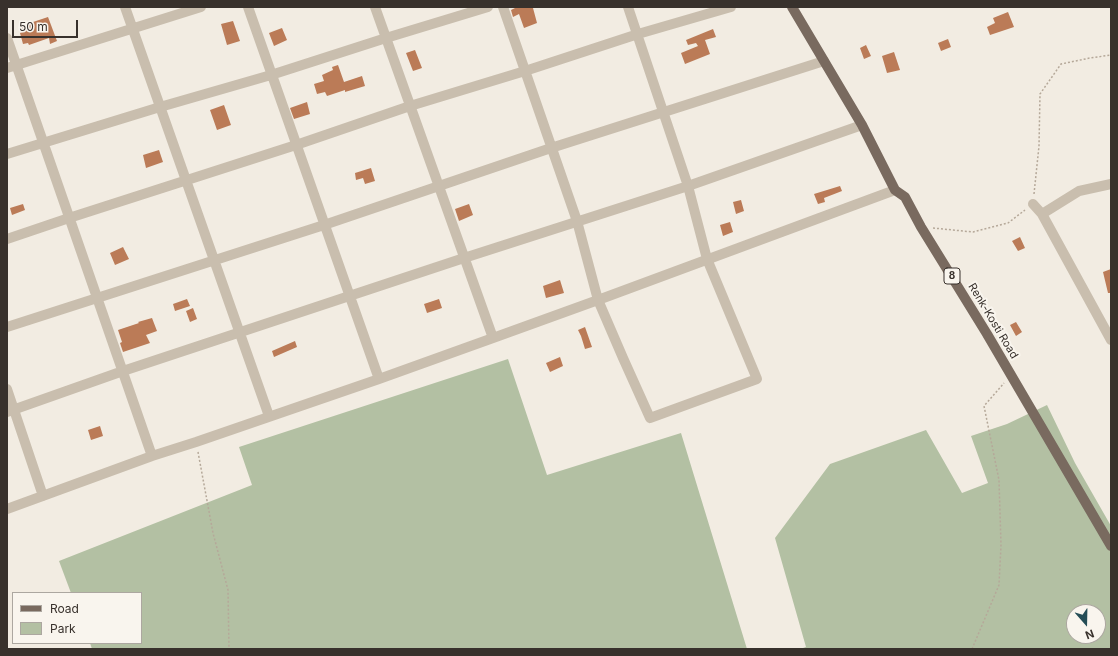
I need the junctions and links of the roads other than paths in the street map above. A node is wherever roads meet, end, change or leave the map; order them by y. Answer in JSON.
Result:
{"nodes":[{"id":1,"x":125,"y":7,"type":"edge"},
{"id":2,"x":201,"y":7,"type":"edge"},
{"id":3,"x":248,"y":7,"type":"edge"},
{"id":4,"x":375,"y":7,"type":"edge"},
{"id":5,"x":488,"y":7,"type":"edge"},
{"id":6,"x":503,"y":7,"type":"edge"},
{"id":7,"x":628,"y":7,"type":"edge"},
{"id":8,"x":731,"y":7,"type":"edge"},
{"id":9,"x":792,"y":7,"type":"edge"},
{"id":10,"x":133,"y":28,"type":"junction"},
{"id":11,"x":638,"y":34,"type":"junction"},
{"id":12,"x":7,"y":38,"type":"edge"},
{"id":13,"x":386,"y":38,"type":"junction"},
{"id":14,"x":824,"y":61,"type":"junction"},
{"id":15,"x":12,"y":66,"type":"edge"},
{"id":16,"x":525,"y":71,"type":"junction"},
{"id":17,"x":271,"y":75,"type":"junction"},
{"id":18,"x":410,"y":106,"type":"junction"},
{"id":19,"x":160,"y":107,"type":"junction"},
{"id":20,"x":664,"y":112,"type":"junction"},
{"id":21,"x":862,"y":125,"type":"junction"},
{"id":22,"x":43,"y":142,"type":"junction"},
{"id":23,"x":296,"y":145,"type":"junction"},
{"id":24,"x":551,"y":148,"type":"junction"},
{"id":25,"x":7,"y":154,"type":"edge"},
{"id":26,"x":186,"y":180,"type":"junction"},
{"id":27,"x":1111,"y":184,"type":"edge"},
{"id":28,"x":438,"y":186,"type":"junction"},
{"id":29,"x":688,"y":186,"type":"junction"},
{"id":30,"x":895,"y":190,"type":"junction"},
{"id":31,"x":1033,"y":204,"type":"road end"},
{"id":32,"x":1042,"y":214,"type":"junction"},
{"id":33,"x":69,"y":218,"type":"junction"},
{"id":34,"x":577,"y":221,"type":"junction"},
{"id":35,"x":324,"y":225,"type":"junction"},
{"id":36,"x":7,"y":239,"type":"edge"},
{"id":37,"x":464,"y":258,"type":"junction"},
{"id":38,"x":707,"y":259,"type":"junction"},
{"id":39,"x":214,"y":260,"type":"junction"},
{"id":40,"x":350,"y":297,"type":"junction"},
{"id":41,"x":97,"y":298,"type":"junction"},
{"id":42,"x":598,"y":300,"type":"junction"},
{"id":43,"x":7,"y":327,"type":"edge"},
{"id":44,"x":240,"y":332,"type":"junction"},
{"id":45,"x":493,"y":338,"type":"junction"},
{"id":46,"x":1111,"y":340,"type":"edge"},
{"id":47,"x":122,"y":372,"type":"junction"},
{"id":48,"x":379,"y":379,"type":"junction"},
{"id":49,"x":7,"y":389,"type":"edge"},
{"id":50,"x":10,"y":410,"type":"edge"},
{"id":51,"x":269,"y":416,"type":"junction"},
{"id":52,"x":152,"y":456,"type":"junction"},
{"id":53,"x":43,"y":496,"type":"junction"},
{"id":54,"x":7,"y":509,"type":"edge"},
{"id":55,"x":1111,"y":546,"type":"edge"}],
"edges":[{"from":1,"to":10,"type":"street"},
{"from":2,"to":10,"type":"street"},
{"from":3,"to":17,"type":"street"},
{"from":4,"to":13,"type":"street"},
{"from":5,"to":13,"type":"street"},
{"from":6,"to":16,"type":"street"},
{"from":7,"to":11,"type":"street"},
{"from":8,"to":11,"type":"street"},
{"from":9,"to":14,"type":"main road","name":"Renk-Kosti Road","number":"8"},
{"from":10,"to":15,"type":"street"},
{"from":10,"to":19,"type":"street"},
{"from":11,"to":16,"type":"street"},
{"from":11,"to":20,"type":"street"},
{"from":12,"to":15,"type":"street"},
{"from":13,"to":17,"type":"street"},
{"from":13,"to":18,"type":"street"},
{"from":14,"to":20,"type":"street"},
{"from":14,"to":21,"type":"main road","name":"Renk-Kosti Road","number":"8"},
{"from":15,"to":22,"type":"street"},
{"from":16,"to":18,"type":"street"},
{"from":16,"to":24,"type":"street"},
{"from":17,"to":19,"type":"street"},
{"from":17,"to":23,"type":"street"},
{"from":18,"to":23,"type":"street"},
{"from":18,"to":28,"type":"street"},
{"from":19,"to":22,"type":"street"},
{"from":19,"to":26,"type":"street"},
{"from":20,"to":24,"type":"street"},
{"from":20,"to":29,"type":"street"},
{"from":21,"to":29,"type":"street"},
{"from":21,"to":30,"type":"main road","name":"Renk-Kosti Road","number":"8"},
{"from":22,"to":25,"type":"street"},
{"from":22,"to":33,"type":"street"},
{"from":23,"to":26,"type":"street"},
{"from":23,"to":35,"type":"street"},
{"from":24,"to":28,"type":"street"},
{"from":24,"to":34,"type":"street"},
{"from":26,"to":33,"type":"street"},
{"from":26,"to":39,"type":"street"},
{"from":27,"to":32,"type":"street"},
{"from":28,"to":35,"type":"street"},
{"from":28,"to":37,"type":"street"},
{"from":29,"to":34,"type":"street"},
{"from":29,"to":38,"type":"street"},
{"from":30,"to":38,"type":"street"},
{"from":30,"to":55,"type":"main road","name":"Renk-Kosti Road","number":"8"},
{"from":31,"to":32,"type":"street"},
{"from":32,"to":46,"type":"street"},
{"from":33,"to":36,"type":"street"},
{"from":33,"to":41,"type":"street"},
{"from":34,"to":37,"type":"street"},
{"from":34,"to":42,"type":"street"},
{"from":35,"to":39,"type":"street"},
{"from":35,"to":40,"type":"street"},
{"from":37,"to":40,"type":"street"},
{"from":37,"to":45,"type":"street"},
{"from":38,"to":42,"type":"street"},
{"from":38,"to":42,"type":"street"},
{"from":39,"to":41,"type":"street"},
{"from":39,"to":44,"type":"street"},
{"from":40,"to":44,"type":"street"},
{"from":40,"to":48,"type":"street"},
{"from":41,"to":43,"type":"street"},
{"from":41,"to":47,"type":"street"},
{"from":42,"to":45,"type":"street"},
{"from":44,"to":47,"type":"street"},
{"from":44,"to":51,"type":"street"},
{"from":45,"to":48,"type":"street"},
{"from":47,"to":50,"type":"street"},
{"from":47,"to":52,"type":"street"},
{"from":48,"to":51,"type":"street"},
{"from":49,"to":50,"type":"street"},
{"from":50,"to":53,"type":"street"},
{"from":51,"to":52,"type":"street"},
{"from":52,"to":53,"type":"street"},
{"from":53,"to":54,"type":"street"}]}
